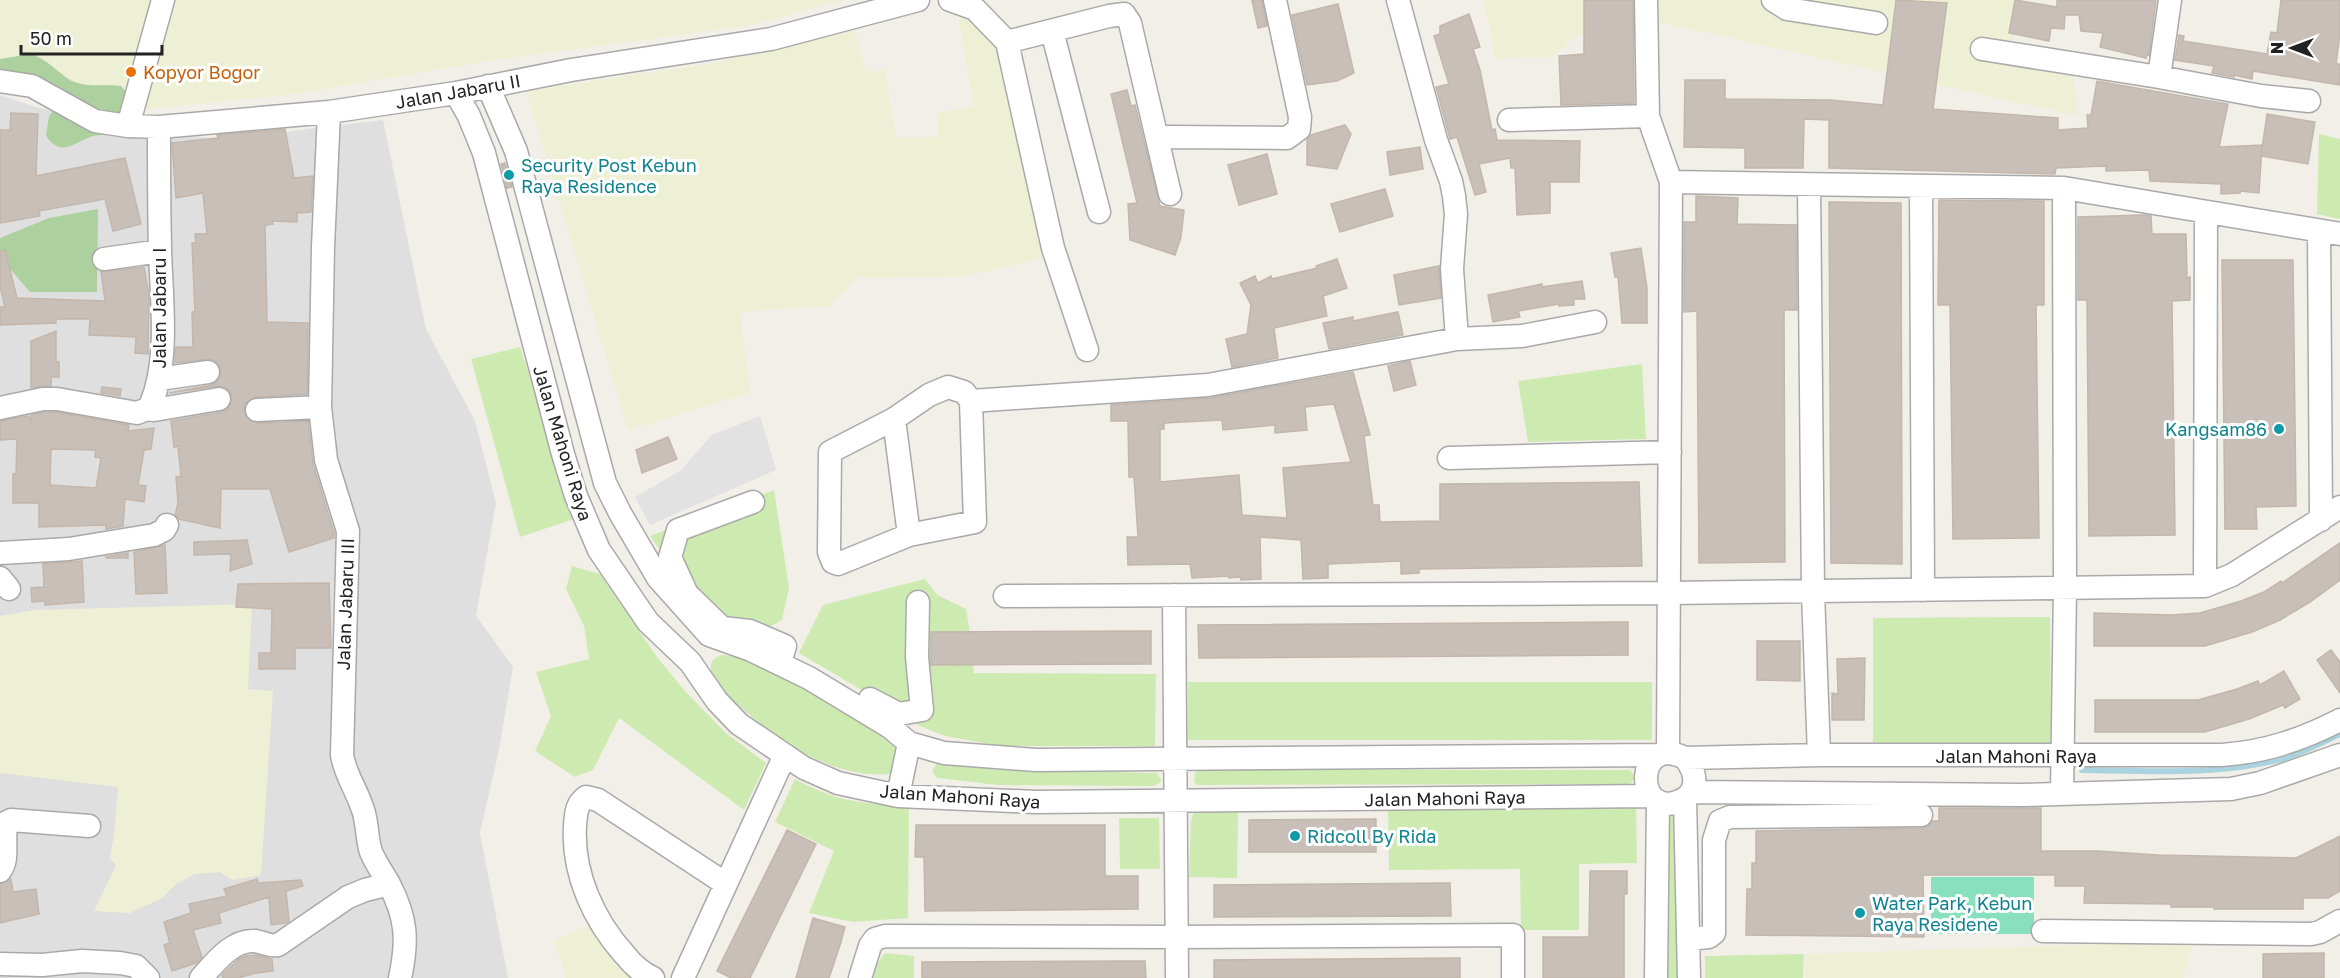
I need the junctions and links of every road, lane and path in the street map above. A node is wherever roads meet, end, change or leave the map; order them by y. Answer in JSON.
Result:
{"nodes":[{"id":1,"x":163,"y":0,"type":"edge"},
{"id":2,"x":918,"y":0,"type":"edge"},
{"id":3,"x":950,"y":0,"type":"edge"},
{"id":4,"x":1275,"y":0,"type":"edge"},
{"id":5,"x":1398,"y":0,"type":"edge"},
{"id":6,"x":1646,"y":0,"type":"edge"},
{"id":7,"x":1773,"y":0,"type":"edge"},
{"id":8,"x":2170,"y":0,"type":"edge"},
{"id":9,"x":1876,"y":23,"type":"dead end"},
{"id":10,"x":1052,"y":31,"type":"junction"},
{"id":11,"x":1007,"y":42,"type":"junction"},
{"id":12,"x":1982,"y":49,"type":"dead end"},
{"id":13,"x":2159,"y":77,"type":"junction"},
{"id":14,"x":0,"y":81,"type":"edge"},
{"id":15,"x":488,"y":86,"type":"junction"},
{"id":16,"x":456,"y":93,"type":"junction"},
{"id":17,"x":2309,"y":101,"type":"dead end"},
{"id":18,"x":329,"y":112,"type":"junction"},
{"id":19,"x":1648,"y":116,"type":"junction"},
{"id":20,"x":1509,"y":120,"type":"dead end"},
{"id":21,"x":128,"y":126,"type":"junction"},
{"id":22,"x":159,"y":127,"type":"junction"},
{"id":23,"x":1168,"y":137,"type":"dead end"},
{"id":24,"x":1671,"y":182,"type":"junction"},
{"id":25,"x":1809,"y":186,"type":"junction"},
{"id":26,"x":1921,"y":187,"type":"junction"},
{"id":27,"x":2064,"y":188,"type":"junction"},
{"id":28,"x":1170,"y":194,"type":"dead end"},
{"id":29,"x":1099,"y":212,"type":"dead end"},
{"id":30,"x":2206,"y":213,"type":"junction"},
{"id":31,"x":2330,"y":233,"type":"edge"},
{"id":32,"x":160,"y":251,"type":"junction"},
{"id":33,"x":104,"y":259,"type":"dead end"},
{"id":34,"x":1595,"y":322,"type":"dead end"},
{"id":35,"x":1457,"y":339,"type":"junction"},
{"id":36,"x":1087,"y":350,"type":"dead end"},
{"id":37,"x":208,"y":372,"type":"dead end"},
{"id":38,"x":159,"y":379,"type":"junction"},
{"id":39,"x":219,"y":399,"type":"dead end"},
{"id":40,"x":971,"y":401,"type":"junction"},
{"id":41,"x":320,"y":407,"type":"junction"},
{"id":42,"x":0,"y":408,"type":"edge"},
{"id":43,"x":147,"y":409,"type":"junction"},
{"id":44,"x":257,"y":410,"type":"dead end"},
{"id":45,"x":894,"y":419,"type":"junction"},
{"id":46,"x":1670,"y":452,"type":"junction"},
{"id":47,"x":1449,"y":458,"type":"dead end"},
{"id":48,"x":753,"y":502,"type":"dead end"},
{"id":49,"x":2340,"y":507,"type":"edge"},
{"id":50,"x":2321,"y":520,"type":"junction"},
{"id":51,"x":167,"y":525,"type":"dead end"},
{"id":52,"x":909,"y":535,"type":"junction"},
{"id":53,"x":0,"y":553,"type":"edge"},
{"id":54,"x":2205,"y":586,"type":"junction"},
{"id":55,"x":2065,"y":588,"type":"junction"},
{"id":56,"x":1923,"y":590,"type":"junction"},
{"id":57,"x":1813,"y":592,"type":"junction"},
{"id":58,"x":1670,"y":593,"type":"junction"},
{"id":59,"x":1174,"y":595,"type":"junction"},
{"id":60,"x":1005,"y":596,"type":"dead end"},
{"id":61,"x":918,"y":602,"type":"dead end"},
{"id":62,"x":709,"y":635,"type":"junction"},
{"id":63,"x":783,"y":655,"type":"junction"},
{"id":64,"x":690,"y":662,"type":"junction"},
{"id":65,"x":2340,"y":720,"type":"edge"},
{"id":66,"x":909,"y":743,"type":"junction"},
{"id":67,"x":1671,"y":755,"type":"junction"},
{"id":68,"x":2340,"y":755,"type":"edge"},
{"id":69,"x":785,"y":756,"type":"junction"},
{"id":70,"x":1819,"y":756,"type":"junction"},
{"id":71,"x":2062,"y":759,"type":"junction"},
{"id":72,"x":1176,"y":760,"type":"junction"},
{"id":73,"x":2062,"y":792,"type":"junction"},
{"id":74,"x":898,"y":796,"type":"junction"},
{"id":75,"x":1688,"y":796,"type":"junction"},
{"id":76,"x":1654,"y":798,"type":"junction"},
{"id":77,"x":1176,"y":801,"type":"junction"},
{"id":78,"x":1886,"y":805,"type":"junction"},
{"id":79,"x":1921,"y":815,"type":"dead end"},
{"id":80,"x":89,"y":826,"type":"dead end"},
{"id":81,"x":0,"y":871,"type":"edge"},
{"id":82,"x":389,"y":884,"type":"junction"},
{"id":83,"x":726,"y":884,"type":"junction"},
{"id":84,"x":2340,"y":921,"type":"edge"},
{"id":85,"x":2043,"y":931,"type":"dead end"},
{"id":86,"x":1177,"y":938,"type":"junction"},
{"id":87,"x":1688,"y":939,"type":"junction"},
{"id":88,"x":0,"y":964,"type":"edge"},
{"id":89,"x":82,"y":969,"type":"edge"},
{"id":90,"x":148,"y":978,"type":"edge"},
{"id":91,"x":201,"y":978,"type":"edge"},
{"id":92,"x":400,"y":978,"type":"edge"},
{"id":93,"x":653,"y":978,"type":"edge"},
{"id":94,"x":683,"y":978,"type":"edge"},
{"id":95,"x":860,"y":978,"type":"edge"},
{"id":96,"x":1177,"y":978,"type":"edge"},
{"id":97,"x":1513,"y":978,"type":"edge"},
{"id":98,"x":1656,"y":978,"type":"edge"},
{"id":99,"x":1689,"y":978,"type":"edge"}],
"edges":[{"from":1,"to":21,"type":"street"},
{"from":2,"to":15,"type":"street","name":"Jalan Jabaru II"},
{"from":3,"to":11,"type":"street"},
{"from":4,"to":23,"type":"street"},
{"from":5,"to":35,"type":"street"},
{"from":6,"to":19,"type":"street"},
{"from":7,"to":9,"type":"street"},
{"from":8,"to":13,"type":"street"},
{"from":10,"to":11,"type":"street"},
{"from":10,"to":28,"type":"street"},
{"from":10,"to":29,"type":"street"},
{"from":11,"to":36,"type":"street"},
{"from":12,"to":13,"type":"street"},
{"from":13,"to":17,"type":"street"},
{"from":14,"to":21,"type":"street","name":"Jalan Jabaru II"},
{"from":15,"to":16,"type":"street","name":"Jalan Jabaru II"},
{"from":15,"to":62,"type":"street","name":"Jalan Mahoni Raya"},
{"from":16,"to":18,"type":"street","name":"Jalan Jabaru II"},
{"from":16,"to":64,"type":"street","name":"Jalan Mahoni Raya"},
{"from":18,"to":22,"type":"street","name":"Jalan Jabaru II"},
{"from":18,"to":41,"type":"street","name":"Jalan Jabaru III"},
{"from":19,"to":20,"type":"street"},
{"from":19,"to":24,"type":"street"},
{"from":21,"to":22,"type":"street","name":"Jalan Jabaru II"},
{"from":22,"to":32,"type":"street","name":"Jalan Jabaru I"},
{"from":24,"to":25,"type":"street"},
{"from":24,"to":46,"type":"street"},
{"from":25,"to":26,"type":"street"},
{"from":25,"to":57,"type":"street"},
{"from":26,"to":27,"type":"street"},
{"from":26,"to":56,"type":"street"},
{"from":27,"to":30,"type":"street"},
{"from":27,"to":55,"type":"street"},
{"from":30,"to":31,"type":"street"},
{"from":30,"to":54,"type":"street"},
{"from":31,"to":50,"type":"street"},
{"from":32,"to":33,"type":"street"},
{"from":32,"to":38,"type":"street","name":"Jalan Jabaru I"},
{"from":34,"to":35,"type":"street"},
{"from":35,"to":40,"type":"street"},
{"from":37,"to":38,"type":"street"},
{"from":38,"to":43,"type":"street","name":"Jalan Jabaru I"},
{"from":39,"to":43,"type":"street"},
{"from":40,"to":45,"type":"street"},
{"from":40,"to":52,"type":"street"},
{"from":41,"to":44,"type":"street"},
{"from":41,"to":82,"type":"street","name":"Jalan Jabaru III"},
{"from":42,"to":43,"type":"street"},
{"from":45,"to":52,"type":"street"},
{"from":45,"to":52,"type":"street"},
{"from":46,"to":47,"type":"street"},
{"from":46,"to":58,"type":"street"},
{"from":48,"to":63,"type":"street"},
{"from":49,"to":50,"type":"street"},
{"from":50,"to":54,"type":"street"},
{"from":51,"to":53,"type":"street"},
{"from":54,"to":55,"type":"street"},
{"from":55,"to":56,"type":"street"},
{"from":55,"to":71,"type":"street"},
{"from":56,"to":57,"type":"street"},
{"from":57,"to":58,"type":"street"},
{"from":57,"to":70,"type":"street"},
{"from":58,"to":59,"type":"street"},
{"from":58,"to":67,"type":"street"},
{"from":59,"to":60,"type":"street"},
{"from":59,"to":72,"type":"street"},
{"from":61,"to":63,"type":"street"},
{"from":62,"to":63,"type":"street","name":"Jalan Mahoni Raya"},
{"from":62,"to":64,"type":"street"},
{"from":63,"to":66,"type":"street","name":"Jalan Mahoni Raya"},
{"from":64,"to":69,"type":"street","name":"Jalan Mahoni Raya"},
{"from":65,"to":71,"type":"street","name":"Jalan Mahoni Raya"},
{"from":66,"to":72,"type":"street","name":"Jalan Mahoni Raya"},
{"from":66,"to":74,"type":"street"},
{"from":67,"to":70,"type":"street","name":"Jalan Mahoni Raya"},
{"from":67,"to":72,"type":"street","name":"Jalan Mahoni Raya"},
{"from":67,"to":75,"type":"street"},
{"from":67,"to":76,"type":"street"},
{"from":68,"to":73,"type":"street","name":"Jalan Mahoni Raya"},
{"from":69,"to":74,"type":"street","name":"Jalan Mahoni Raya"},
{"from":69,"to":83,"type":"street"},
{"from":70,"to":71,"type":"street","name":"Jalan Mahoni Raya"},
{"from":71,"to":73,"type":"street"},
{"from":72,"to":77,"type":"street"},
{"from":73,"to":78,"type":"street","name":"Jalan Mahoni Raya"},
{"from":74,"to":77,"type":"street","name":"Jalan Mahoni Raya"},
{"from":75,"to":76,"type":"street"},
{"from":75,"to":78,"type":"street","name":"Jalan Mahoni Raya"},
{"from":75,"to":87,"type":"street"},
{"from":76,"to":77,"type":"street","name":"Jalan Mahoni Raya"},
{"from":76,"to":98,"type":"street"},
{"from":77,"to":86,"type":"street"},
{"from":78,"to":79,"type":"street"},
{"from":78,"to":87,"type":"street"},
{"from":80,"to":81,"type":"street"},
{"from":82,"to":91,"type":"street"},
{"from":82,"to":92,"type":"street","name":"Jalan Jabaru III"},
{"from":83,"to":93,"type":"street"},
{"from":83,"to":94,"type":"street"},
{"from":84,"to":85,"type":"street"},
{"from":86,"to":95,"type":"street"},
{"from":86,"to":96,"type":"street"},
{"from":86,"to":97,"type":"street"},
{"from":87,"to":99,"type":"street"},
{"from":88,"to":89,"type":"street"},
{"from":89,"to":90,"type":"street"}]}
